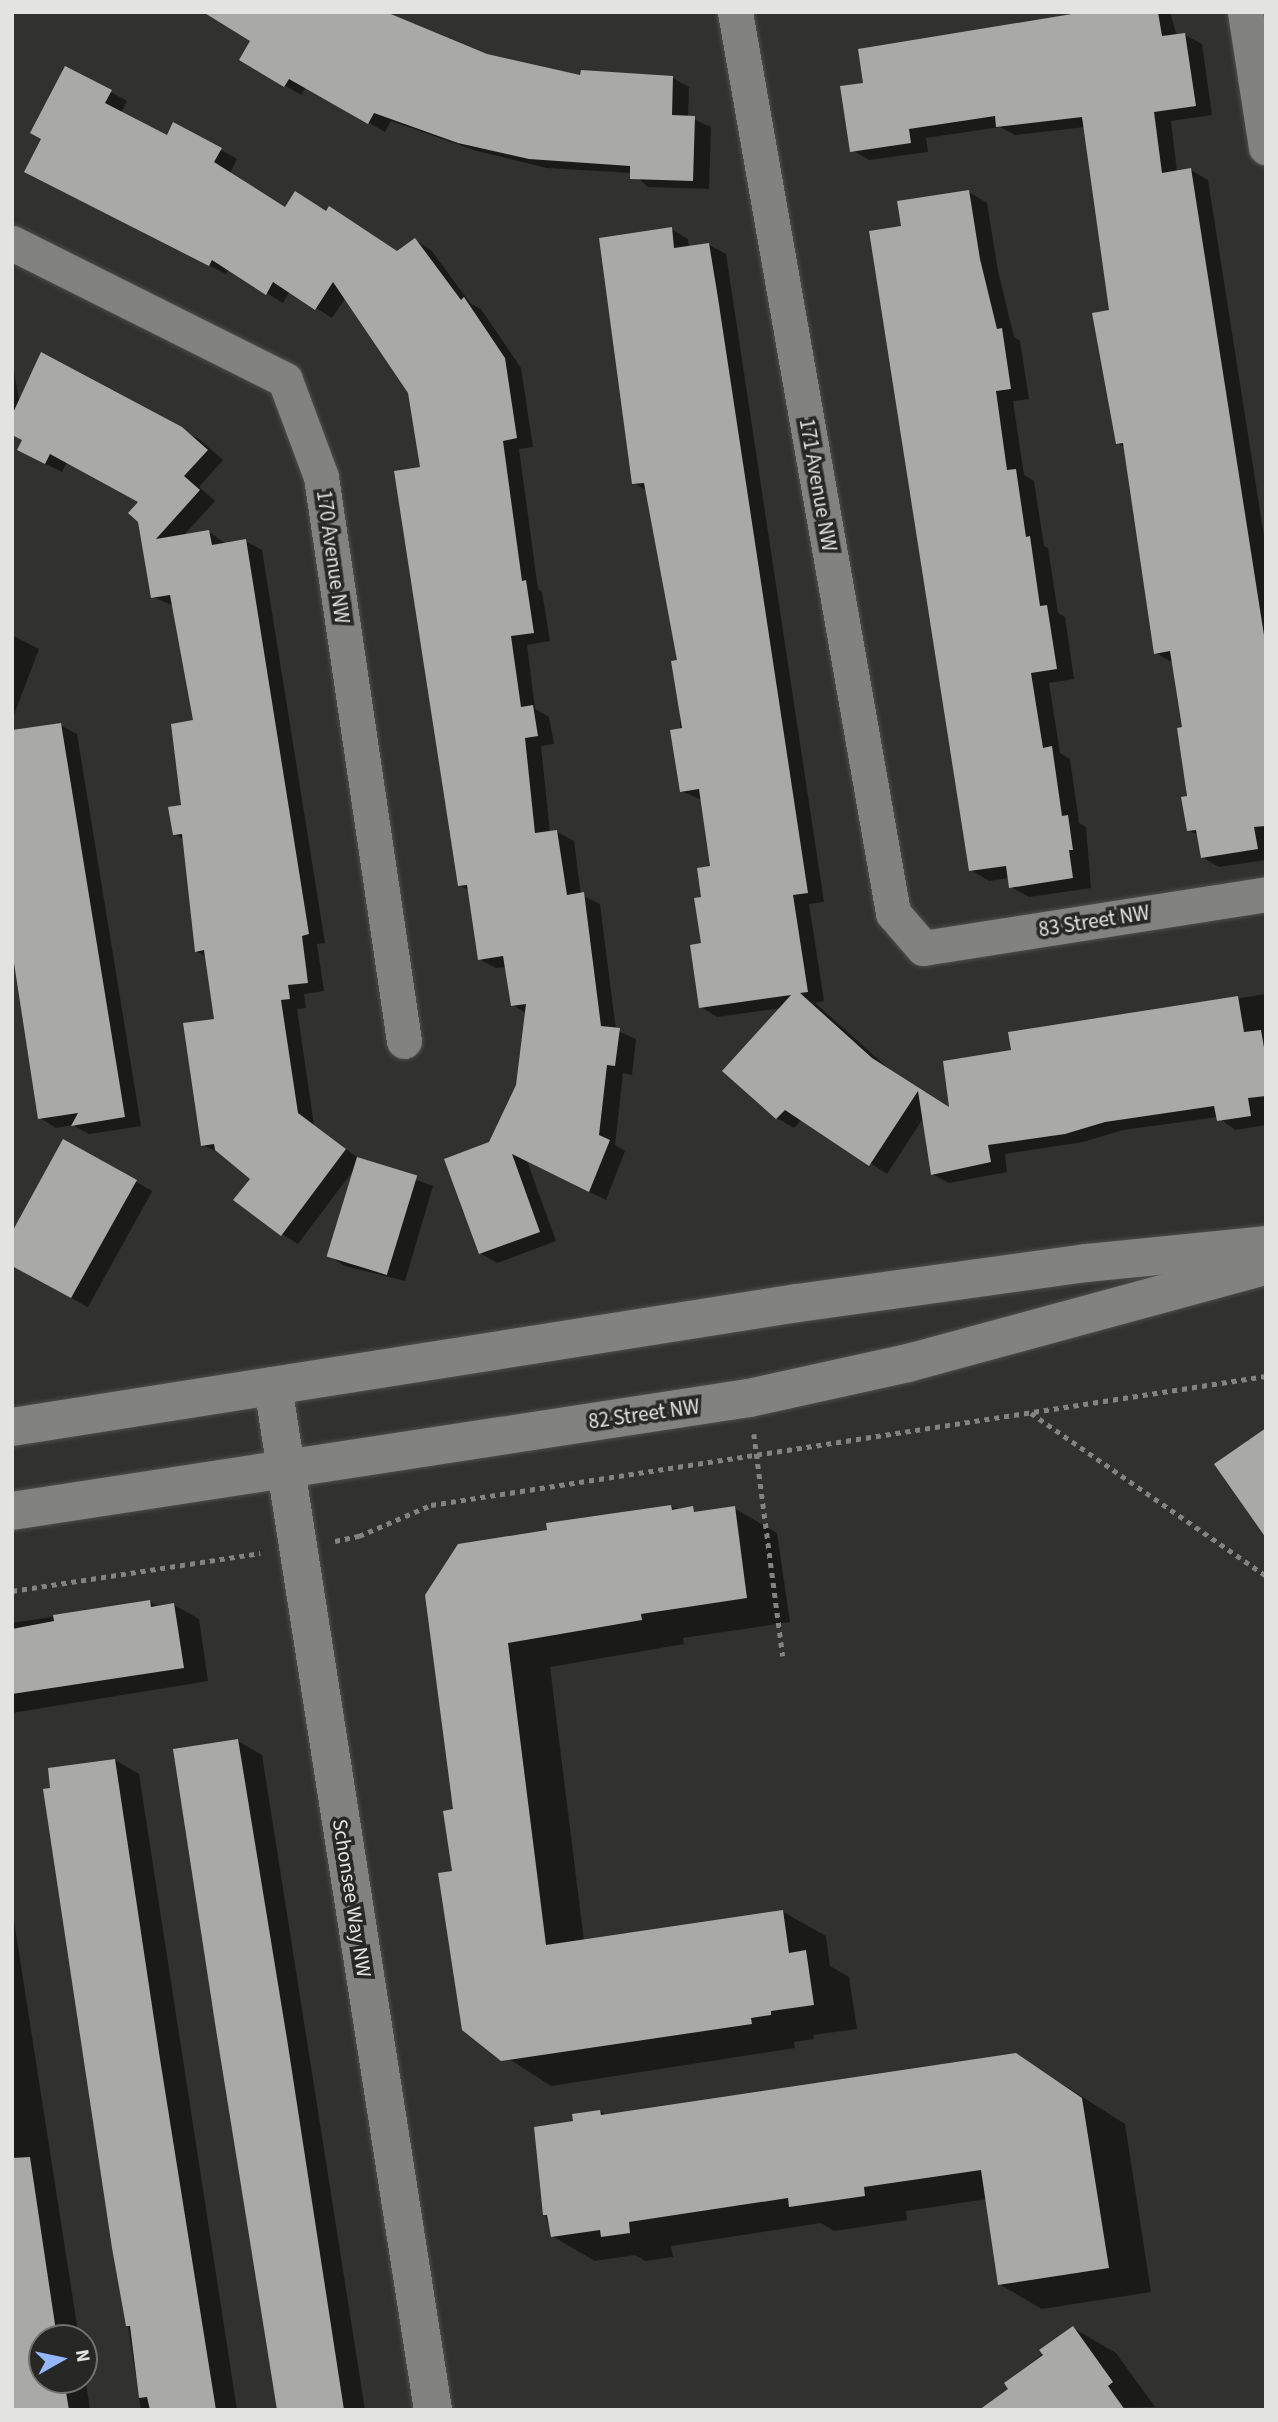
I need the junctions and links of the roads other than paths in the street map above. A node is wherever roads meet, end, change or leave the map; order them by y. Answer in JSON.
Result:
{"nodes":[{"id":1,"x":735,"y":12,"type":"edge"},
{"id":2,"x":1245,"y":12,"type":"edge"},
{"id":3,"x":1266,"y":147,"type":"edge"},
{"id":4,"x":12,"y":243,"type":"edge"},
{"id":5,"x":1266,"y":894,"type":"edge"},
{"id":6,"x":923,"y":948,"type":"joint"},
{"id":7,"x":404,"y":1041,"type":"dead end"},
{"id":8,"x":1266,"y":1245,"type":"edge"},
{"id":9,"x":1266,"y":1266,"type":"edge"},
{"id":10,"x":273,"y":1386,"type":"junction"},
{"id":11,"x":12,"y":1427,"type":"edge"},
{"id":12,"x":286,"y":1466,"type":"junction"},
{"id":13,"x":12,"y":1511,"type":"edge"},
{"id":14,"x":433,"y":2410,"type":"edge"}],
"edges":[{"from":1,"to":6,"type":"street","name":"171 Avenue NW"},
{"from":2,"to":3,"type":"street"},
{"from":4,"to":7,"type":"street","name":"170 Avenue NW"},
{"from":5,"to":6,"type":"street","name":"83 Street NW"},
{"from":8,"to":10,"type":"main road"},
{"from":9,"to":12,"type":"main road","name":"82 Street NW"},
{"from":10,"to":11,"type":"main road"},
{"from":10,"to":12,"type":"main road","name":"Schonsee Way NW"},
{"from":12,"to":13,"type":"main road","name":"82 Street NW"},
{"from":12,"to":14,"type":"main road","name":"Schonsee Way NW"}]}
